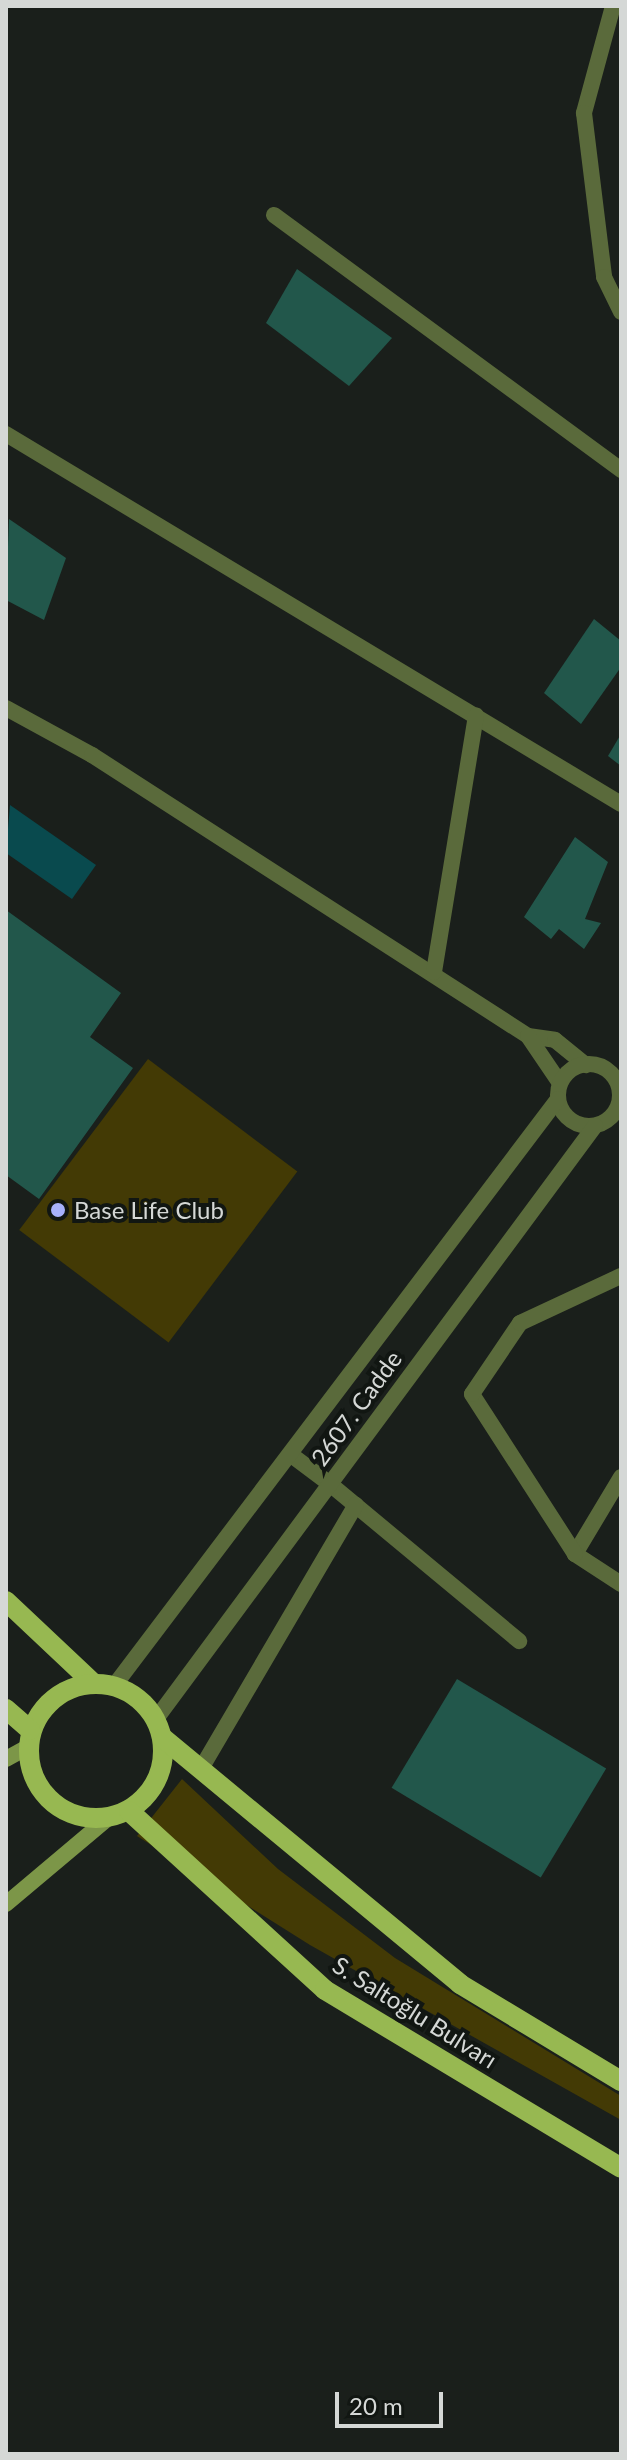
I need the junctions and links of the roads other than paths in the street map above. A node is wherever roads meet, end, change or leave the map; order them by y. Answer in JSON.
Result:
{"nodes":[{"id":1,"x":613,"y":6,"type":"edge"},
{"id":2,"x":274,"y":215,"type":"dead end"},
{"id":3,"x":621,"y":312,"type":"edge"},
{"id":4,"x":6,"y":434,"type":"edge"},
{"id":5,"x":621,"y":470,"type":"edge"},
{"id":6,"x":6,"y":708,"type":"edge"},
{"id":7,"x":476,"y":715,"type":"junction"},
{"id":8,"x":621,"y":804,"type":"edge"},
{"id":9,"x":434,"y":972,"type":"junction"},
{"id":10,"x":528,"y":1036,"type":"junction"},
{"id":11,"x":586,"y":1065,"type":"junction"},
{"id":12,"x":620,"y":1089,"type":"edge"},
{"id":13,"x":559,"y":1091,"type":"junction"},
{"id":14,"x":618,"y":1115,"type":"edge"},
{"id":15,"x":595,"y":1126,"type":"junction"},
{"id":16,"x":621,"y":1276,"type":"edge"},
{"id":17,"x":290,"y":1454,"type":"junction"},
{"id":18,"x":621,"y":1477,"type":"edge"},
{"id":19,"x":330,"y":1484,"type":"junction"},
{"id":20,"x":356,"y":1505,"type":"junction"},
{"id":21,"x":575,"y":1554,"type":"junction"},
{"id":22,"x":621,"y":1584,"type":"edge"},
{"id":23,"x":6,"y":1601,"type":"edge"},
{"id":24,"x":519,"y":1641,"type":"dead end"},
{"id":25,"x":93,"y":1683,"type":"junction"},
{"id":26,"x":114,"y":1686,"type":"junction"},
{"id":27,"x":6,"y":1709,"type":"edge"},
{"id":28,"x":159,"y":1728,"type":"junction"},
{"id":29,"x":30,"y":1738,"type":"junction"},
{"id":30,"x":6,"y":1759,"type":"edge"},
{"id":31,"x":202,"y":1767,"type":"junction"},
{"id":32,"x":129,"y":1811,"type":"junction"},
{"id":33,"x":108,"y":1818,"type":"junction"},
{"id":34,"x":6,"y":1904,"type":"edge"},
{"id":35,"x":621,"y":2081,"type":"edge"},
{"id":36,"x":621,"y":2168,"type":"edge"}],
"edges":[{"from":1,"to":3,"type":"street"},
{"from":2,"to":5,"type":"street"},
{"from":4,"to":7,"type":"street"},
{"from":6,"to":9,"type":"street"},
{"from":7,"to":8,"type":"street"},
{"from":7,"to":9,"type":"street"},
{"from":9,"to":10,"type":"street"},
{"from":10,"to":11,"type":"street"},
{"from":10,"to":13,"type":"street"},
{"from":11,"to":12,"type":"street"},
{"from":11,"to":13,"type":"street"},
{"from":12,"to":14,"type":"street"},
{"from":13,"to":15,"type":"street"},
{"from":13,"to":17,"type":"street","name":"2607. Cadde"},
{"from":14,"to":15,"type":"street"},
{"from":15,"to":19,"type":"street","name":"2607. Cadde"},
{"from":16,"to":21,"type":"street"},
{"from":17,"to":19,"type":"street"},
{"from":17,"to":26,"type":"street","name":"2607. Cadde"},
{"from":18,"to":21,"type":"street"},
{"from":19,"to":20,"type":"street"},
{"from":19,"to":28,"type":"street","name":"2607. Cadde"},
{"from":20,"to":24,"type":"street"},
{"from":20,"to":31,"type":"street"},
{"from":21,"to":22,"type":"street"},
{"from":23,"to":25,"type":"main road"},
{"from":25,"to":26,"type":"main road"},
{"from":25,"to":29,"type":"main road"},
{"from":26,"to":28,"type":"main road","name":"S. Saltoğlu Bulvarı"},
{"from":27,"to":29,"type":"main road"},
{"from":28,"to":31,"type":"main road","name":"S. Saltoğlu Bulvarı"},
{"from":28,"to":32,"type":"main road"},
{"from":29,"to":30,"type":"street"},
{"from":29,"to":33,"type":"main road"},
{"from":31,"to":35,"type":"main road","name":"S. Saltoğlu Bulvarı"},
{"from":32,"to":33,"type":"main road"},
{"from":32,"to":36,"type":"main road","name":"S. Saltoğlu Bulvarı"},
{"from":33,"to":34,"type":"street"}]}
